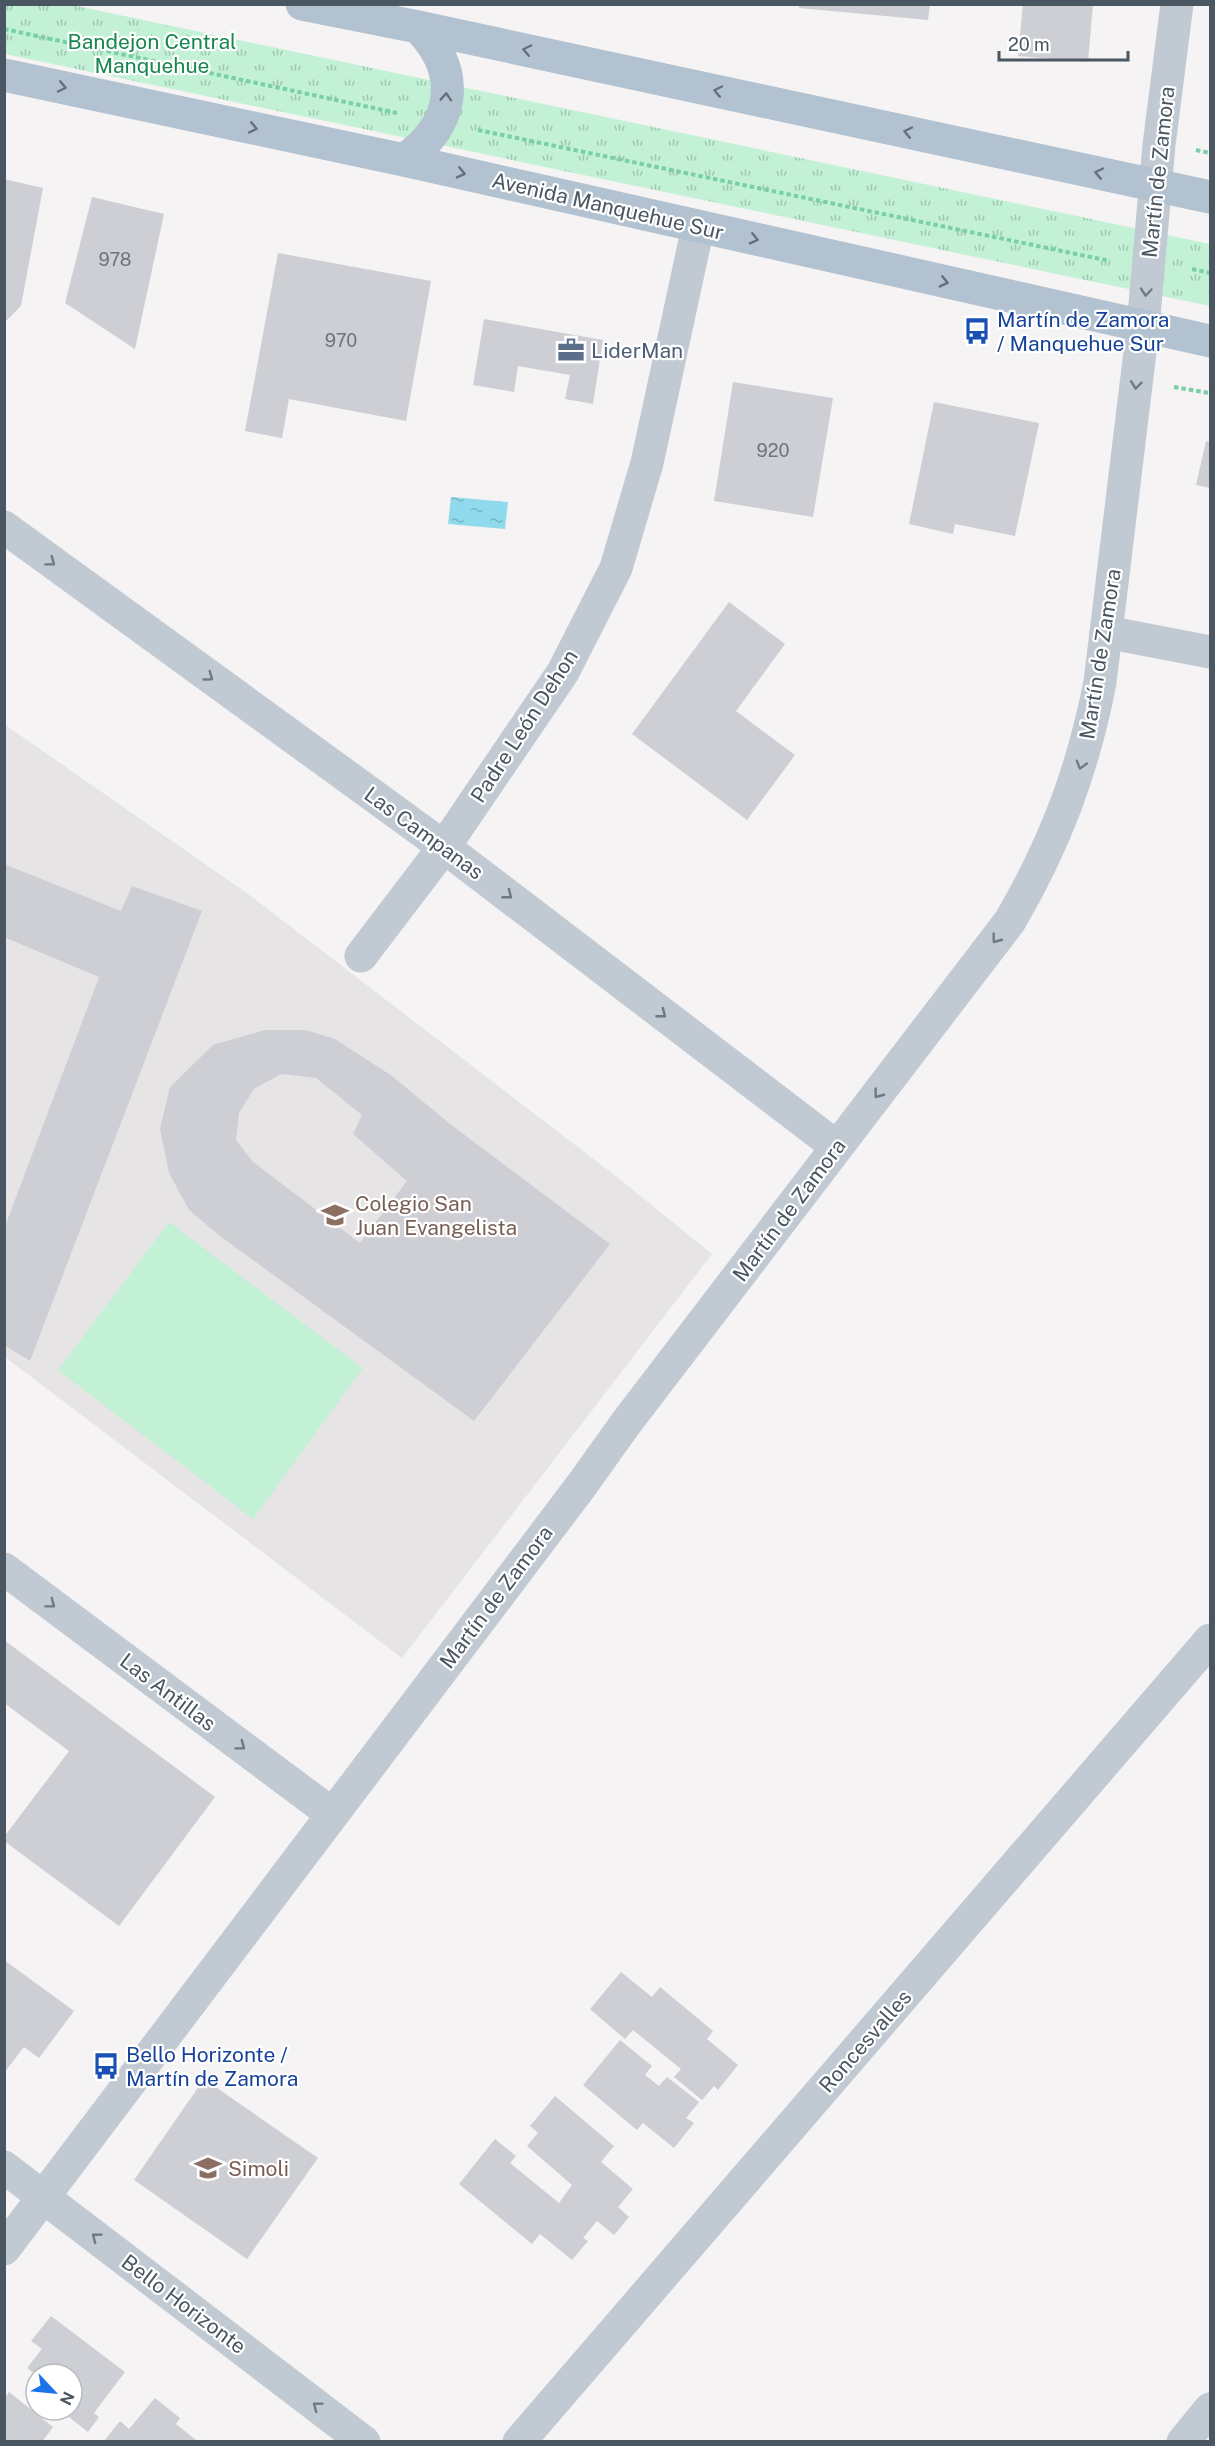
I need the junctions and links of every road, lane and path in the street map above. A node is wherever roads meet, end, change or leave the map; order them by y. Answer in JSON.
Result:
{"nodes":[{"id":1,"x":302,"y":4,"type":"edge"},
{"id":2,"x":1178,"y":4,"type":"edge"},
{"id":3,"x":418,"y":27,"type":"junction"},
{"id":4,"x":4,"y":29,"type":"edge"},
{"id":5,"x":4,"y":75,"type":"edge"},
{"id":6,"x":440,"y":123,"type":"junction"},
{"id":7,"x":1205,"y":152,"type":"dead end"},
{"id":8,"x":1210,"y":153,"type":"edge"},
{"id":9,"x":404,"y":160,"type":"junction"},
{"id":10,"x":1156,"y":185,"type":"junction"},
{"id":11,"x":1210,"y":197,"type":"edge"},
{"id":12,"x":698,"y":227,"type":"junction"},
{"id":13,"x":1110,"y":262,"type":"dead end"},
{"id":14,"x":1192,"y":269,"type":"dead end"},
{"id":15,"x":1210,"y":273,"type":"edge"},
{"id":16,"x":1143,"y":327,"type":"junction"},
{"id":17,"x":1210,"y":341,"type":"edge"},
{"id":18,"x":1182,"y":389,"type":"dead end"},
{"id":19,"x":1210,"y":393,"type":"edge"},
{"id":20,"x":4,"y":527,"type":"edge"},
{"id":21,"x":1106,"y":632,"type":"junction"},
{"id":22,"x":1210,"y":652,"type":"edge"},
{"id":23,"x":444,"y":847,"type":"junction"},
{"id":24,"x":361,"y":956,"type":"dead end"},
{"id":25,"x":837,"y":1147,"type":"junction"},
{"id":26,"x":4,"y":1569,"type":"edge"},
{"id":27,"x":1210,"y":1640,"type":"edge"},
{"id":28,"x":332,"y":1814,"type":"junction"},
{"id":29,"x":4,"y":2167,"type":"edge"},
{"id":30,"x":45,"y":2198,"type":"junction"},
{"id":31,"x":4,"y":2249,"type":"edge"},
{"id":32,"x":1210,"y":2409,"type":"edge"},
{"id":33,"x":364,"y":2442,"type":"edge"},
{"id":34,"x":519,"y":2442,"type":"edge"},
{"id":35,"x":1183,"y":2442,"type":"edge"}],
"edges":[{"from":1,"to":3,"type":"main road"},
{"from":2,"to":10,"type":"street","name":"Martín de Zamora"},
{"from":6,"to":3,"type":"main road","one_way":true},
{"from":10,"to":3,"type":"main road","one_way":true},
{"from":4,"to":6,"type":"path"},
{"from":5,"to":9,"type":"main road","name":"Avenida Manquehue Sur","one_way":true},
{"from":6,"to":9,"type":"main road"},
{"from":6,"to":13,"type":"path"},
{"from":7,"to":8,"type":"path"},
{"from":9,"to":12,"type":"main road","name":"Avenida Manquehue Sur","one_way":true},
{"from":10,"to":11,"type":"main road"},
{"from":10,"to":16,"type":"street","name":"Martín de Zamora","one_way":true},
{"from":12,"to":16,"type":"main road","name":"Avenida Manquehue Sur","one_way":true},
{"from":12,"to":23,"type":"street","name":"Padre León Dehon"},
{"from":14,"to":15,"type":"path"},
{"from":16,"to":17,"type":"main road","name":"Avenida Manquehue Sur"},
{"from":16,"to":21,"type":"street","name":"Martín de Zamora","one_way":true},
{"from":18,"to":19,"type":"path"},
{"from":20,"to":23,"type":"street","name":"Las Campanas","one_way":true},
{"from":21,"to":22,"type":"street"},
{"from":21,"to":25,"type":"street","name":"Martín de Zamora","one_way":true},
{"from":23,"to":24,"type":"street","name":"Padre León Dehon"},
{"from":23,"to":25,"type":"street","name":"Las Campanas","one_way":true},
{"from":25,"to":28,"type":"street","name":"Martín de Zamora"},
{"from":26,"to":28,"type":"street","name":"Las Antillas","one_way":true},
{"from":27,"to":34,"type":"street","name":"Roncesvalles"},
{"from":28,"to":30,"type":"street","name":"Martín de Zamora"},
{"from":29,"to":30,"type":"street","name":"Bello Horizonte"},
{"from":30,"to":31,"type":"street","name":"Martín de Zamora"},
{"from":33,"to":30,"type":"street","name":"Bello Horizonte","one_way":true},
{"from":32,"to":35,"type":"street"}]}
